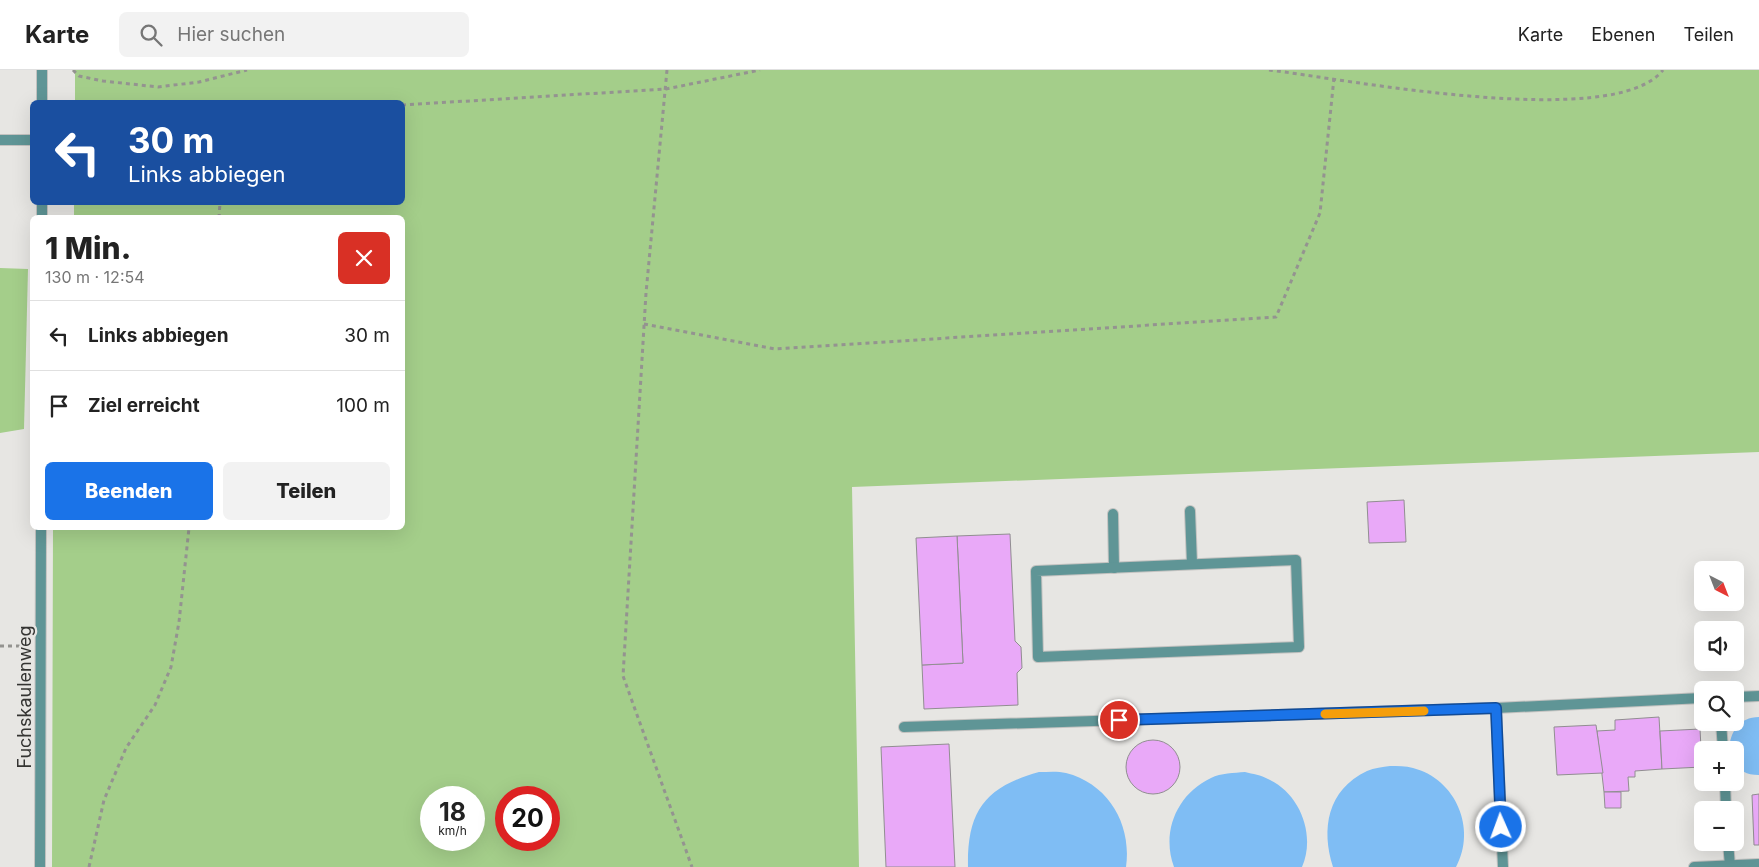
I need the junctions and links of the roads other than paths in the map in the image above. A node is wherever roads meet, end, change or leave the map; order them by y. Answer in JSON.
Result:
{"nodes":[{"id":1,"x":42,"y":70,"type":"edge"},
{"id":2,"x":42,"y":100,"type":"edge"},
{"id":3,"x":0,"y":140,"type":"edge"},
{"id":4,"x":30,"y":140,"type":"edge"},
{"id":5,"x":1190,"y":511,"type":"dead end"},
{"id":6,"x":1113,"y":514,"type":"dead end"},
{"id":7,"x":41,"y":530,"type":"edge"},
{"id":8,"x":1192,"y":564,"type":"junction"},
{"id":9,"x":1114,"y":568,"type":"junction"},
{"id":10,"x":1759,"y":696,"type":"edge"},
{"id":11,"x":1744,"y":697,"type":"edge"},
{"id":12,"x":1694,"y":698,"type":"edge"},
{"id":13,"x":1496,"y":708,"type":"junction"},
{"id":14,"x":904,"y":727,"type":"dead end"},
{"id":15,"x":1729,"y":851,"type":"edge"},
{"id":16,"x":1759,"y":864,"type":"edge"},
{"id":17,"x":1730,"y":866,"type":"junction"},
{"id":18,"x":40,"y":867,"type":"edge"},
{"id":19,"x":1503,"y":867,"type":"edge"},
{"id":20,"x":1694,"y":867,"type":"edge"}],
"edges":[{"from":1,"to":2,"type":"lane"},
{"from":3,"to":4,"type":"lane"},
{"from":5,"to":8,"type":"lane"},
{"from":6,"to":9,"type":"lane"},
{"from":7,"to":18,"type":"lane","name":"Fuchskaulenweg"},
{"from":8,"to":9,"type":"lane"},
{"from":8,"to":9,"type":"lane"},
{"from":10,"to":11,"type":"lane"},
{"from":12,"to":13,"type":"lane"},
{"from":13,"to":14,"type":"lane"},
{"from":13,"to":19,"type":"lane"},
{"from":15,"to":17,"type":"lane"},
{"from":16,"to":17,"type":"lane"},
{"from":17,"to":20,"type":"lane"}]}
